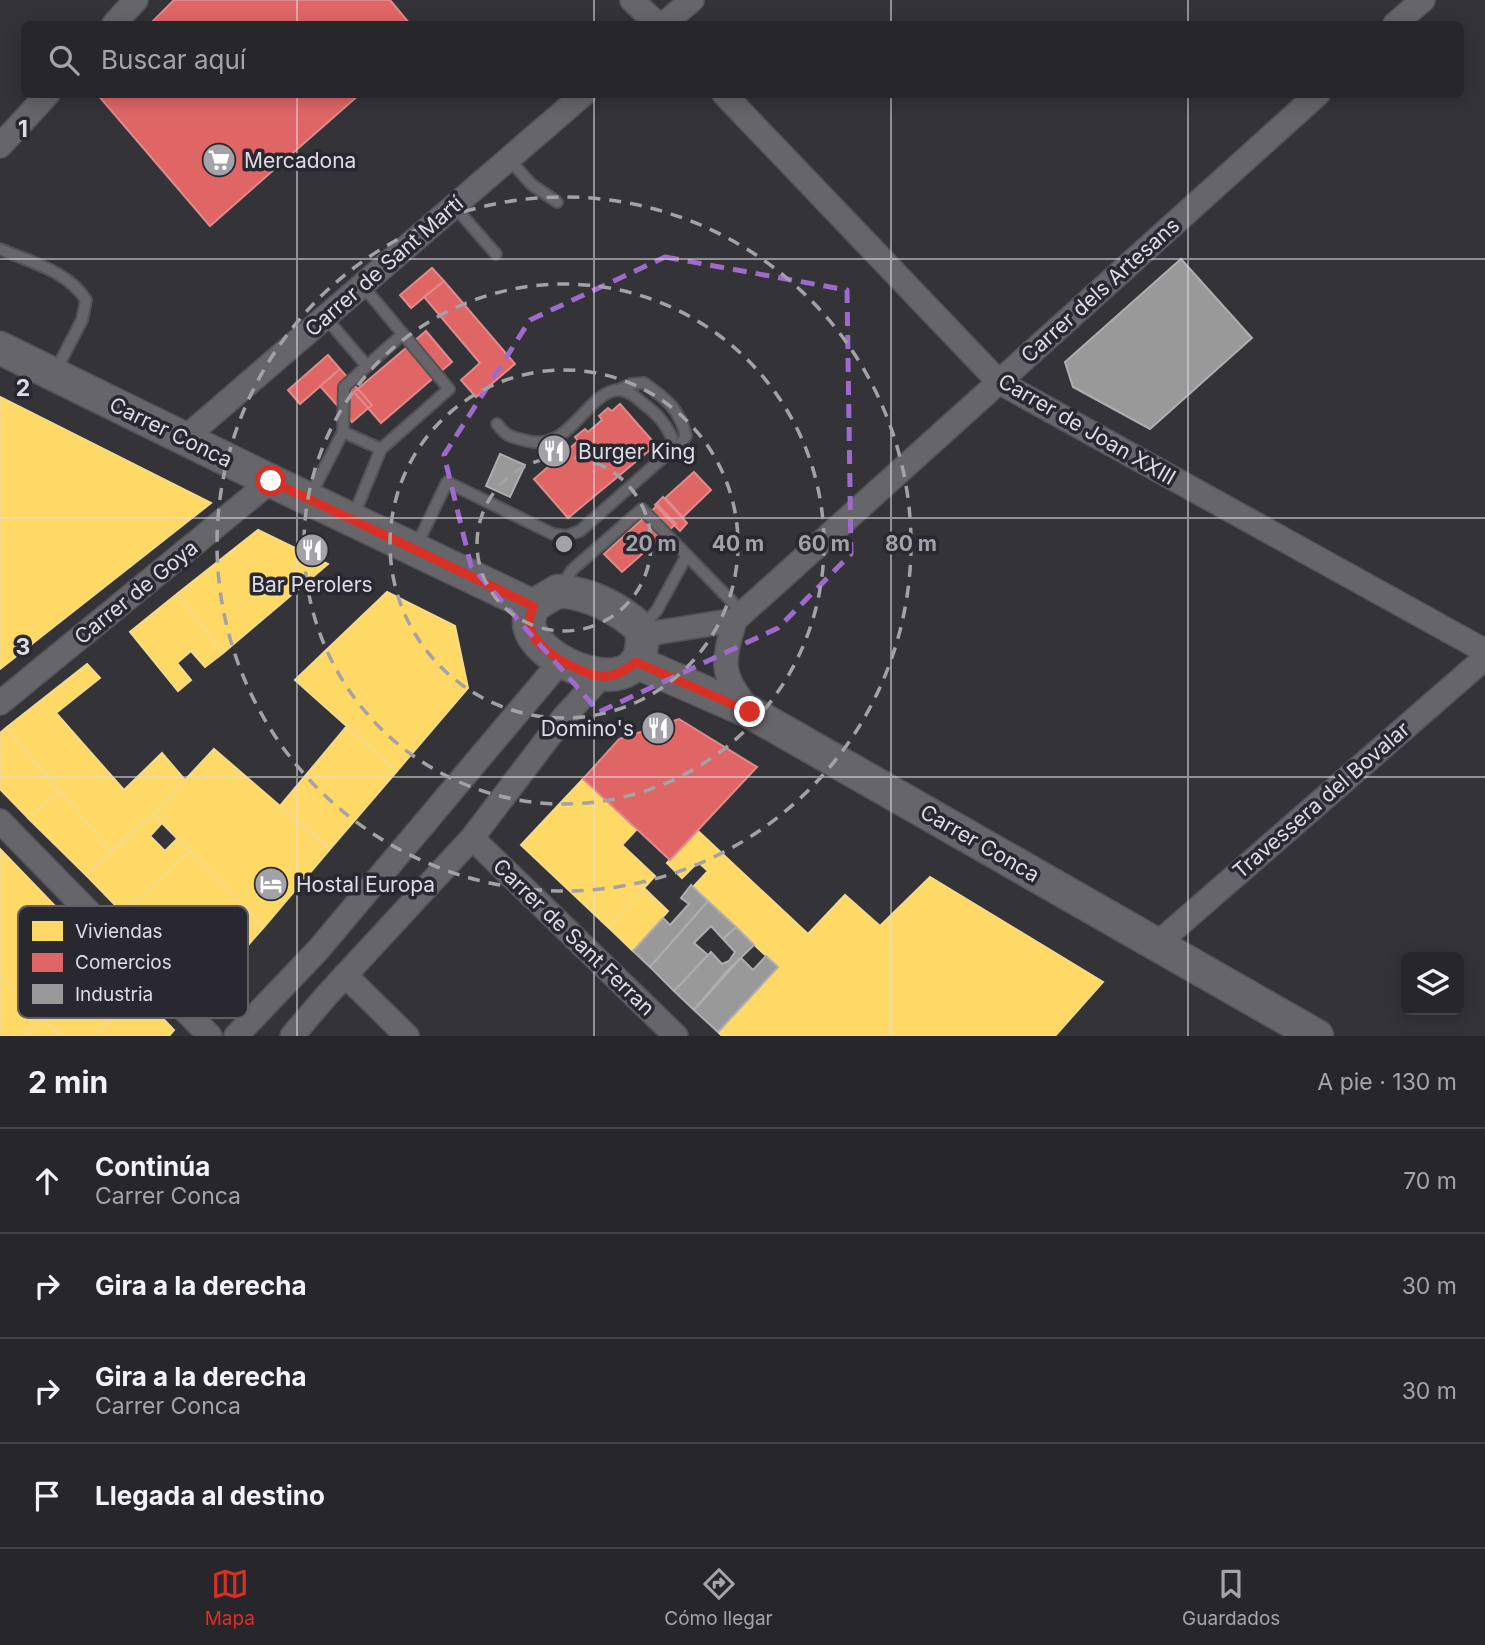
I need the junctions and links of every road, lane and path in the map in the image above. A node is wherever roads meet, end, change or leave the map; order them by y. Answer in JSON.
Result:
{"nodes":[{"id":1,"x":136,"y":0,"type":"edge"},
{"id":2,"x":632,"y":0,"type":"edge"},
{"id":3,"x":692,"y":0,"type":"edge"},
{"id":4,"x":1423,"y":0,"type":"edge"},
{"id":5,"x":117,"y":21,"type":"edge"},
{"id":6,"x":654,"y":21,"type":"edge"},
{"id":7,"x":668,"y":21,"type":"edge"},
{"id":8,"x":1398,"y":21,"type":"edge"},
{"id":9,"x":44,"y":98,"type":"edge"},
{"id":10,"x":578,"y":98,"type":"edge"},
{"id":11,"x":728,"y":98,"type":"edge"},
{"id":12,"x":1314,"y":98,"type":"edge"},
{"id":13,"x":0,"y":146,"type":"edge"},
{"id":14,"x":509,"y":159,"type":"junction"},
{"id":15,"x":556,"y":202,"type":"dead end"},
{"id":16,"x":454,"y":206,"type":"junction"},
{"id":17,"x":0,"y":249,"type":"edge"},
{"id":18,"x":496,"y":254,"type":"dead end"},
{"id":19,"x":362,"y":285,"type":"junction"},
{"id":20,"x":325,"y":317,"type":"junction"},
{"id":21,"x":403,"y":334,"type":"junction"},
{"id":22,"x":0,"y":348,"type":"edge"},
{"id":23,"x":367,"y":366,"type":"junction"},
{"id":24,"x":54,"y":375,"type":"junction"},
{"id":25,"x":999,"y":382,"type":"junction"},
{"id":26,"x":618,"y":390,"type":"junction"},
{"id":27,"x":497,"y":424,"type":"dead end"},
{"id":28,"x":343,"y":432,"type":"junction"},
{"id":29,"x":185,"y":438,"type":"junction"},
{"id":30,"x":381,"y":449,"type":"junction"},
{"id":31,"x":667,"y":454,"type":"junction"},
{"id":32,"x":271,"y":481,"type":"junction"},
{"id":33,"x":309,"y":499,"type":"junction"},
{"id":34,"x":352,"y":520,"type":"junction"},
{"id":35,"x":415,"y":550,"type":"junction"},
{"id":36,"x":687,"y":555,"type":"junction"},
{"id":37,"x":546,"y":598,"type":"junction"},
{"id":38,"x":739,"y":617,"type":"junction"},
{"id":39,"x":640,"y":642,"type":"junction"},
{"id":40,"x":1485,"y":651,"type":"edge"},
{"id":41,"x":1485,"y":658,"type":"edge"},
{"id":42,"x":561,"y":662,"type":"junction"},
{"id":43,"x":601,"y":677,"type":"junction"},
{"id":44,"x":0,"y":702,"type":"edge"},
{"id":45,"x":750,"y":712,"type":"junction"},
{"id":46,"x":0,"y":821,"type":"edge"},
{"id":47,"x":472,"y":838,"type":"junction"},
{"id":48,"x":83,"y":906,"type":"edge"},
{"id":49,"x":1157,"y":944,"type":"junction"},
{"id":50,"x":345,"y":975,"type":"junction"},
{"id":51,"x":192,"y":1018,"type":"edge"},
{"id":52,"x":210,"y":1036,"type":"edge"},
{"id":53,"x":236,"y":1036,"type":"edge"},
{"id":54,"x":292,"y":1036,"type":"edge"},
{"id":55,"x":407,"y":1036,"type":"edge"},
{"id":56,"x":676,"y":1036,"type":"edge"},
{"id":57,"x":1317,"y":1036,"type":"edge"}],
"edges":[{"from":1,"to":5,"type":"street"},
{"from":2,"to":6,"type":"street"},
{"from":3,"to":7,"type":"street"},
{"from":4,"to":8,"type":"street"},
{"from":9,"to":13,"type":"street"},
{"from":10,"to":14,"type":"street","name":"Carrer de Sant Martí"},
{"from":11,"to":25,"type":"street","name":"Carrer de Joan XXIII"},
{"from":12,"to":25,"type":"street","name":"Carrer dels Artesans"},
{"from":14,"to":15,"type":"lane"},
{"from":14,"to":16,"type":"street","name":"Carrer de Sant Martí"},
{"from":16,"to":18,"type":"lane"},
{"from":16,"to":19,"type":"street","name":"Carrer de Sant Martí"},
{"from":17,"to":24,"type":"lane"},
{"from":19,"to":20,"type":"street","name":"Carrer de Sant Martí"},
{"from":19,"to":21,"type":"lane"},
{"from":20,"to":23,"type":"lane"},
{"from":20,"to":29,"type":"street","name":"Carrer de Sant Martí"},
{"from":21,"to":23,"type":"lane"},
{"from":21,"to":30,"type":"lane"},
{"from":22,"to":24,"type":"street","name":"Carrer Conca"},
{"from":23,"to":28,"type":"lane"},
{"from":24,"to":29,"type":"street","name":"Carrer Conca"},
{"from":25,"to":38,"type":"street","name":"Carrer dels Artesans"},
{"from":25,"to":40,"type":"street","name":"Carrer de Joan XXIII"},
{"from":26,"to":27,"type":"lane"},
{"from":26,"to":31,"type":"lane"},
{"from":26,"to":31,"type":"lane"},
{"from":28,"to":30,"type":"lane"},
{"from":28,"to":33,"type":"lane"},
{"from":29,"to":32,"type":"street","name":"Carrer Conca"},
{"from":30,"to":34,"type":"lane"},
{"from":31,"to":35,"type":"lane"},
{"from":32,"to":33,"type":"street","name":"Carrer Conca"},
{"from":32,"to":44,"type":"street","name":"Carrer de Goya"},
{"from":33,"to":34,"type":"street","name":"Carrer Conca"},
{"from":34,"to":35,"type":"street","name":"Carrer Conca"},
{"from":35,"to":37,"type":"street","name":"Carrer Conca"},
{"from":36,"to":37,"type":"lane"},
{"from":36,"to":38,"type":"lane"},
{"from":36,"to":39,"type":"lane"},
{"from":37,"to":39,"type":"street"},
{"from":37,"to":42,"type":"street"},
{"from":38,"to":39,"type":"street"},
{"from":38,"to":45,"type":"street"},
{"from":39,"to":43,"type":"street"},
{"from":39,"to":45,"type":"street","name":"Carrer Conca"},
{"from":41,"to":49,"type":"street","name":"Travessera del Bovalar"},
{"from":42,"to":43,"type":"street"},
{"from":42,"to":53,"type":"street"},
{"from":43,"to":47,"type":"street"},
{"from":45,"to":49,"type":"street","name":"Carrer Conca"},
{"from":46,"to":48,"type":"street"},
{"from":47,"to":50,"type":"street"},
{"from":47,"to":56,"type":"street","name":"Carrer de Sant Ferran"},
{"from":49,"to":57,"type":"street","name":"Carrer Conca"},
{"from":50,"to":54,"type":"street"},
{"from":50,"to":55,"type":"street"},
{"from":51,"to":52,"type":"street"}]}
